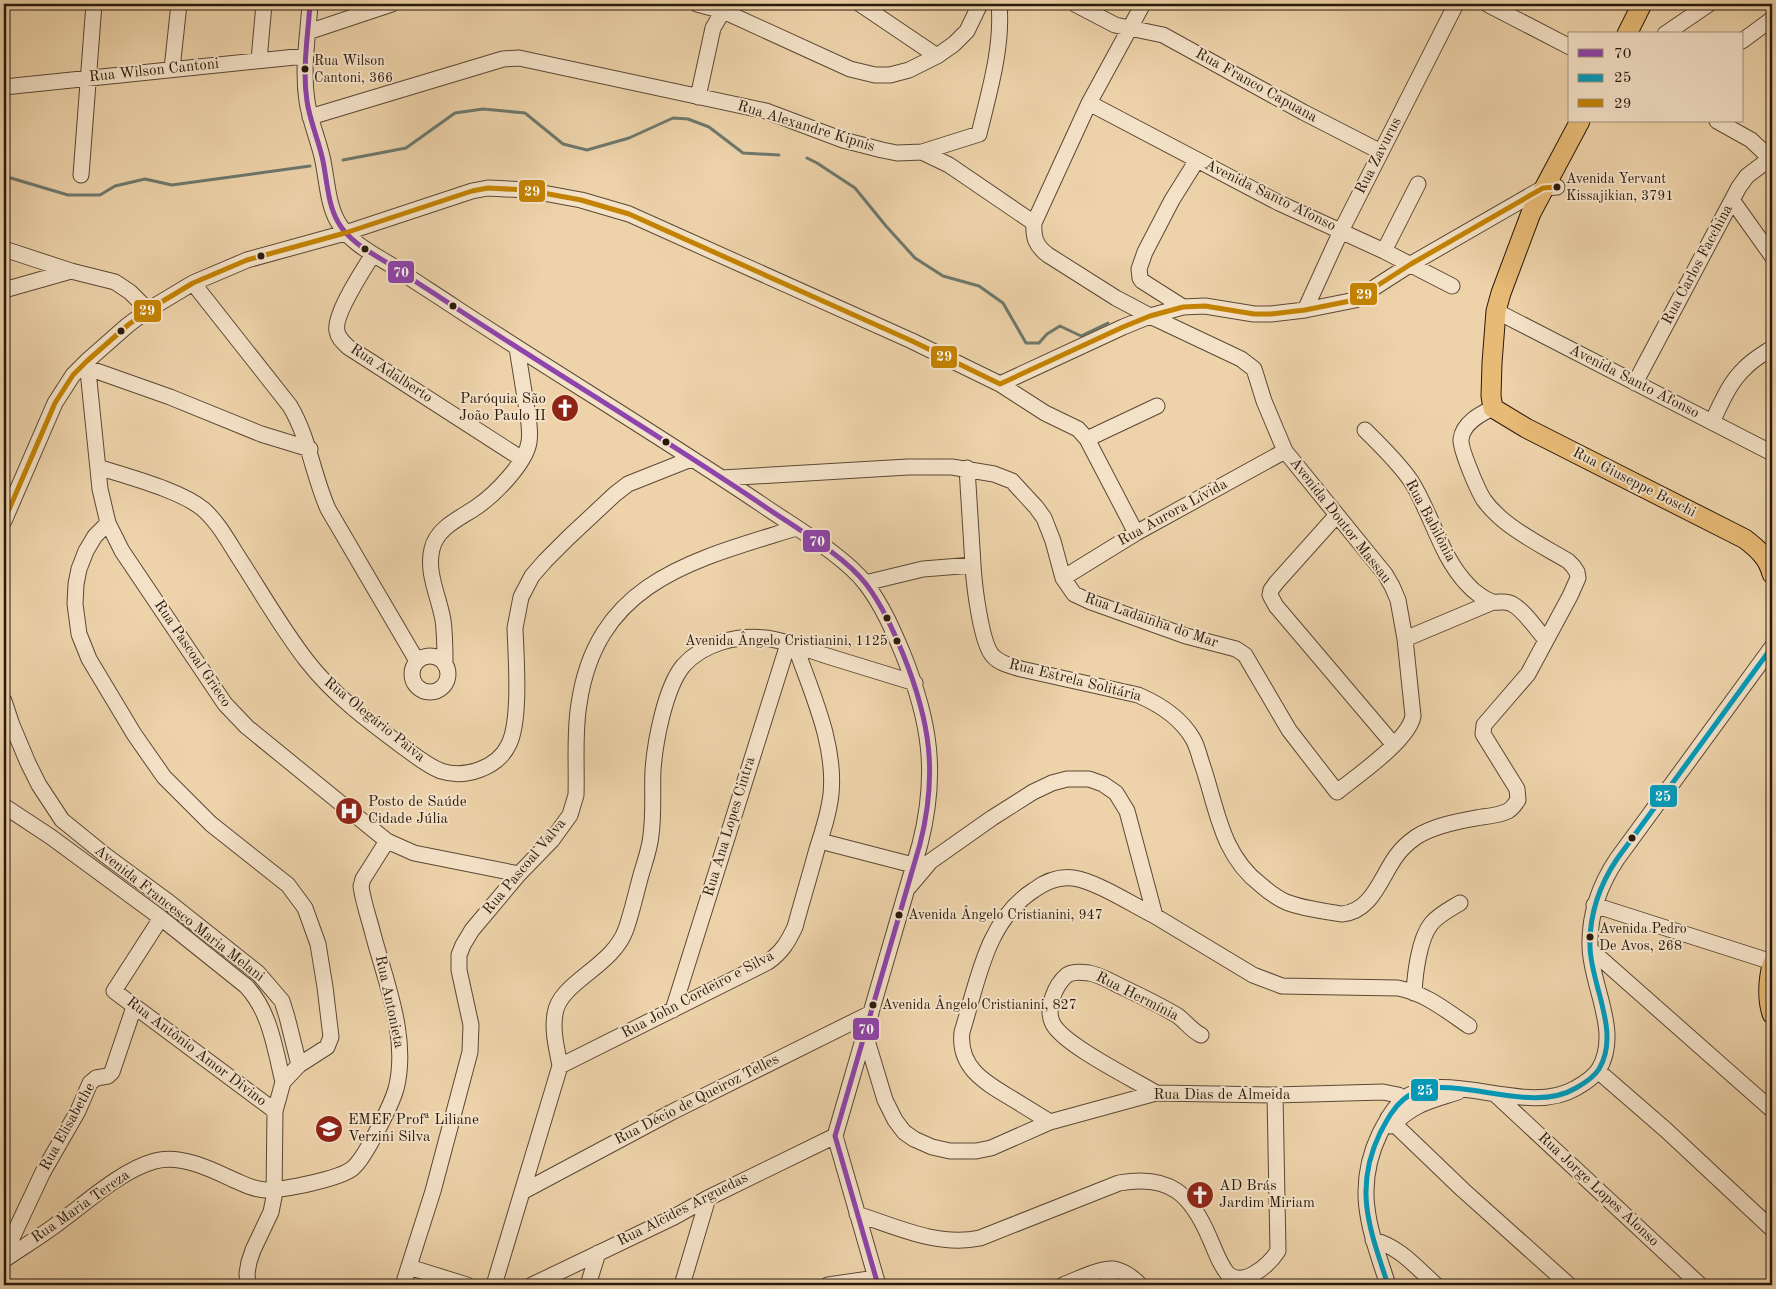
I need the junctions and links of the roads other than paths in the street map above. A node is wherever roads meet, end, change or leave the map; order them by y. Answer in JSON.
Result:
{"nodes":[{"id":1,"x":94,"y":4,"type":"edge"},
{"id":2,"x":179,"y":4,"type":"edge"},
{"id":3,"x":264,"y":4,"type":"edge"},
{"id":4,"x":310,"y":4,"type":"edge"},
{"id":5,"x":392,"y":4,"type":"edge"},
{"id":6,"x":697,"y":4,"type":"edge"},
{"id":7,"x":860,"y":4,"type":"edge"},
{"id":8,"x":980,"y":4,"type":"edge"},
{"id":9,"x":1000,"y":4,"type":"edge"},
{"id":10,"x":1076,"y":4,"type":"edge"},
{"id":11,"x":1143,"y":4,"type":"edge"},
{"id":12,"x":1456,"y":4,"type":"edge"},
{"id":13,"x":1487,"y":4,"type":"edge"},
{"id":14,"x":1642,"y":4,"type":"edge"},
{"id":15,"x":1709,"y":4,"type":"edge"},
{"id":16,"x":725,"y":7,"type":"edge"},
{"id":17,"x":1772,"y":19,"type":"edge"},
{"id":18,"x":1129,"y":29,"type":"junction"},
{"id":19,"x":308,"y":32,"type":"junction"},
{"id":20,"x":1629,"y":32,"type":"edge"},
{"id":21,"x":1667,"y":32,"type":"edge"},
{"id":22,"x":1744,"y":40,"type":"edge"},
{"id":23,"x":1568,"y":47,"type":"edge"},
{"id":24,"x":305,"y":56,"type":"junction"},
{"id":25,"x":937,"y":56,"type":"junction"},
{"id":26,"x":259,"y":60,"type":"junction"},
{"id":27,"x":172,"y":69,"type":"junction"},
{"id":28,"x":88,"y":78,"type":"junction"},
{"id":29,"x":4,"y":87,"type":"edge"},
{"id":30,"x":698,"y":97,"type":"junction"},
{"id":31,"x":1089,"y":103,"type":"junction"},
{"id":32,"x":310,"y":117,"type":"junction"},
{"id":33,"x":1580,"y":122,"type":"edge"},
{"id":34,"x":1589,"y":122,"type":"edge"},
{"id":35,"x":1719,"y":122,"type":"edge"},
{"id":36,"x":922,"y":152,"type":"junction"},
{"id":37,"x":1381,"y":152,"type":"junction"},
{"id":38,"x":1771,"y":158,"type":"edge"},
{"id":39,"x":1197,"y":160,"type":"junction"},
{"id":40,"x":81,"y":175,"type":"dead end"},
{"id":41,"x":1418,"y":184,"type":"dead end"},
{"id":42,"x":1550,"y":188,"type":"junction"},
{"id":43,"x":1732,"y":200,"type":"junction"},
{"id":44,"x":1034,"y":223,"type":"junction"},
{"id":45,"x":1341,"y":231,"type":"junction"},
{"id":46,"x":345,"y":234,"type":"junction"},
{"id":47,"x":4,"y":249,"type":"edge"},
{"id":48,"x":1384,"y":251,"type":"junction"},
{"id":49,"x":373,"y":254,"type":"junction"},
{"id":50,"x":1772,"y":256,"type":"edge"},
{"id":51,"x":1411,"y":264,"type":"junction"},
{"id":52,"x":71,"y":272,"type":"junction"},
{"id":53,"x":193,"y":282,"type":"junction"},
{"id":54,"x":1452,"y":286,"type":"dead end"},
{"id":55,"x":4,"y":290,"type":"edge"},
{"id":56,"x":1183,"y":307,"type":"junction"},
{"id":57,"x":148,"y":310,"type":"junction"},
{"id":58,"x":1305,"y":310,"type":"junction"},
{"id":59,"x":1496,"y":311,"type":"junction"},
{"id":60,"x":1150,"y":316,"type":"junction"},
{"id":61,"x":517,"y":348,"type":"junction"},
{"id":62,"x":1772,"y":348,"type":"edge"},
{"id":63,"x":88,"y":364,"type":"junction"},
{"id":64,"x":1635,"y":383,"type":"junction"},
{"id":65,"x":1000,"y":384,"type":"junction"},
{"id":66,"x":1157,"y":406,"type":"dead end"},
{"id":67,"x":1493,"y":408,"type":"junction"},
{"id":68,"x":1712,"y":422,"type":"junction"},
{"id":69,"x":1365,"y":430,"type":"dead end"},
{"id":70,"x":1087,"y":439,"type":"junction"},
{"id":71,"x":310,"y":449,"type":"junction"},
{"id":72,"x":1285,"y":451,"type":"junction"},
{"id":73,"x":1772,"y":453,"type":"edge"},
{"id":74,"x":522,"y":459,"type":"junction"},
{"id":75,"x":691,"y":459,"type":"junction"},
{"id":76,"x":98,"y":467,"type":"junction"},
{"id":77,"x":967,"y":468,"type":"junction"},
{"id":78,"x":722,"y":478,"type":"junction"},
{"id":79,"x":1336,"y":516,"type":"junction"},
{"id":80,"x":4,"y":521,"type":"edge"},
{"id":81,"x":108,"y":523,"type":"junction"},
{"id":82,"x":796,"y":528,"type":"junction"},
{"id":83,"x":1136,"y":534,"type":"junction"},
{"id":84,"x":1770,"y":564,"type":"edge"},
{"id":85,"x":973,"y":565,"type":"junction"},
{"id":86,"x":1062,"y":578,"type":"junction"},
{"id":87,"x":871,"y":582,"type":"junction"},
{"id":88,"x":1493,"y":602,"type":"junction"},
{"id":89,"x":1405,"y":639,"type":"junction"},
{"id":90,"x":1546,"y":640,"type":"junction"},
{"id":91,"x":792,"y":644,"type":"junction"},
{"id":92,"x":1772,"y":647,"type":"edge"},
{"id":93,"x":417,"y":661,"type":"junction"},
{"id":94,"x":445,"y":665,"type":"junction"},
{"id":95,"x":914,"y":683,"type":"junction"},
{"id":96,"x":4,"y":701,"type":"edge"},
{"id":97,"x":1394,"y":745,"type":"junction"},
{"id":98,"x":1337,"y":792,"type":"joint"},
{"id":99,"x":4,"y":806,"type":"edge"},
{"id":100,"x":62,"y":820,"type":"junction"},
{"id":101,"x":51,"y":837,"type":"junction"},
{"id":102,"x":387,"y":841,"type":"junction"},
{"id":103,"x":820,"y":841,"type":"junction"},
{"id":104,"x":931,"y":861,"type":"junction"},
{"id":105,"x":913,"y":865,"type":"junction"},
{"id":106,"x":519,"y":874,"type":"junction"},
{"id":107,"x":905,"y":892,"type":"junction"},
{"id":108,"x":1460,"y":903,"type":"dead end"},
{"id":109,"x":1594,"y":905,"type":"junction"},
{"id":110,"x":1155,"y":916,"type":"junction"},
{"id":111,"x":162,"y":918,"type":"junction"},
{"id":112,"x":1590,"y":949,"type":"junction"},
{"id":113,"x":1772,"y":964,"type":"edge"},
{"id":114,"x":1414,"y":993,"type":"junction"},
{"id":115,"x":134,"y":1007,"type":"junction"},
{"id":116,"x":673,"y":1010,"type":"junction"},
{"id":117,"x":871,"y":1013,"type":"junction"},
{"id":118,"x":1772,"y":1014,"type":"edge"},
{"id":119,"x":1469,"y":1026,"type":"dead end"},
{"id":120,"x":865,"y":1034,"type":"junction"},
{"id":121,"x":1201,"y":1035,"type":"dead end"},
{"id":122,"x":298,"y":1065,"type":"junction"},
{"id":123,"x":560,"y":1066,"type":"junction"},
{"id":124,"x":1598,"y":1070,"type":"junction"},
{"id":125,"x":283,"y":1082,"type":"junction"},
{"id":126,"x":1156,"y":1093,"type":"junction"},
{"id":127,"x":1496,"y":1095,"type":"junction"},
{"id":128,"x":1274,"y":1096,"type":"junction"},
{"id":129,"x":1411,"y":1102,"type":"junction"},
{"id":130,"x":1772,"y":1110,"type":"edge"},
{"id":131,"x":275,"y":1111,"type":"junction"},
{"id":132,"x":1391,"y":1121,"type":"junction"},
{"id":133,"x":1050,"y":1122,"type":"junction"},
{"id":134,"x":835,"y":1136,"type":"junction"},
{"id":135,"x":274,"y":1190,"type":"junction"},
{"id":136,"x":524,"y":1190,"type":"junction"},
{"id":137,"x":708,"y":1198,"type":"junction"},
{"id":138,"x":857,"y":1214,"type":"junction"},
{"id":139,"x":1772,"y":1229,"type":"edge"},
{"id":140,"x":1373,"y":1240,"type":"junction"},
{"id":141,"x":598,"y":1253,"type":"junction"},
{"id":142,"x":4,"y":1255,"type":"edge"},
{"id":143,"x":4,"y":1260,"type":"edge"},
{"id":144,"x":409,"y":1267,"type":"junction"},
{"id":145,"x":1113,"y":1269,"type":"junction"},
{"id":146,"x":877,"y":1282,"type":"edge"},
{"id":147,"x":248,"y":1285,"type":"edge"},
{"id":148,"x":403,"y":1285,"type":"edge"},
{"id":149,"x":467,"y":1285,"type":"edge"},
{"id":150,"x":494,"y":1285,"type":"edge"},
{"id":151,"x":532,"y":1285,"type":"edge"},
{"id":152,"x":588,"y":1285,"type":"edge"},
{"id":153,"x":682,"y":1285,"type":"edge"},
{"id":154,"x":828,"y":1285,"type":"edge"},
{"id":155,"x":1063,"y":1285,"type":"edge"},
{"id":156,"x":1107,"y":1285,"type":"edge"},
{"id":157,"x":1140,"y":1285,"type":"edge"},
{"id":158,"x":1388,"y":1285,"type":"edge"},
{"id":159,"x":1436,"y":1285,"type":"edge"},
{"id":160,"x":1569,"y":1285,"type":"edge"},
{"id":161,"x":1700,"y":1285,"type":"edge"}],
"edges":[{"from":1,"to":28,"type":"street"},
{"from":2,"to":27,"type":"street"},
{"from":3,"to":26,"type":"street"},
{"from":4,"to":19,"type":"street"},
{"from":5,"to":19,"type":"street"},
{"from":6,"to":16,"type":"street"},
{"from":7,"to":25,"type":"street"},
{"from":8,"to":25,"type":"street"},
{"from":9,"to":36,"type":"street","name":"Rua Alexandre Kipnis"},
{"from":10,"to":18,"type":"street","name":"Rua Franco Capuana"},
{"from":11,"to":18,"type":"street"},
{"from":12,"to":37,"type":"street","name":"Rua Zavurus"},
{"from":13,"to":23,"type":"street"},
{"from":14,"to":20,"type":"main road"},
{"from":15,"to":21,"type":"street"},
{"from":16,"to":25,"type":"street"},
{"from":16,"to":30,"type":"street"},
{"from":17,"to":22,"type":"street"},
{"from":18,"to":31,"type":"street"},
{"from":18,"to":37,"type":"street","name":"Rua Franco Capuana"},
{"from":19,"to":24,"type":"street"},
{"from":24,"to":26,"type":"street","name":"Rua Wilson Cantoni"},
{"from":24,"to":32,"type":"street"},
{"from":26,"to":27,"type":"street","name":"Rua Wilson Cantoni"},
{"from":27,"to":28,"type":"street","name":"Rua Wilson Cantoni"},
{"from":28,"to":29,"type":"street","name":"Rua Wilson Cantoni"},
{"from":28,"to":40,"type":"street"},
{"from":30,"to":32,"type":"street","name":"Rua Alexandre Kipnis"},
{"from":30,"to":36,"type":"street","name":"Rua Alexandre Kipnis"},
{"from":31,"to":39,"type":"street","name":"Avenida Santo Afonso"},
{"from":31,"to":44,"type":"street"},
{"from":32,"to":46,"type":"street"},
{"from":33,"to":42,"type":"main road"},
{"from":34,"to":42,"type":"main road"},
{"from":35,"to":38,"type":"street"},
{"from":36,"to":44,"type":"street"},
{"from":37,"to":45,"type":"street","name":"Rua Zavurus"},
{"from":38,"to":43,"type":"street","name":"Rua Carlos Facchina"},
{"from":39,"to":45,"type":"street","name":"Avenida Santo Afonso"},
{"from":39,"to":56,"type":"street"},
{"from":41,"to":48,"type":"street"},
{"from":42,"to":51,"type":"street"},
{"from":42,"to":59,"type":"main road"},
{"from":43,"to":50,"type":"street"},
{"from":43,"to":64,"type":"street","name":"Rua Carlos Facchina"},
{"from":44,"to":60,"type":"street","name":"Avenida Doutor Massau"},
{"from":45,"to":48,"type":"street","name":"Avenida Santo Afonso"},
{"from":45,"to":58,"type":"street","name":"Rua Zavurus"},
{"from":46,"to":49,"type":"street"},
{"from":46,"to":53,"type":"street"},
{"from":46,"to":65,"type":"street"},
{"from":47,"to":52,"type":"street"},
{"from":48,"to":51,"type":"street","name":"Avenida Santo Afonso"},
{"from":49,"to":61,"type":"street"},
{"from":49,"to":74,"type":"street","name":"Rua Adalberto"},
{"from":51,"to":54,"type":"street","name":"Avenida Santo Afonso"},
{"from":51,"to":58,"type":"street"},
{"from":52,"to":55,"type":"street"},
{"from":52,"to":57,"type":"street"},
{"from":53,"to":57,"type":"street"},
{"from":53,"to":71,"type":"street"},
{"from":56,"to":58,"type":"street"},
{"from":56,"to":60,"type":"street"},
{"from":57,"to":63,"type":"street"},
{"from":59,"to":64,"type":"street","name":"Avenida Santo Afonso"},
{"from":59,"to":67,"type":"main road"},
{"from":60,"to":65,"type":"street"},
{"from":60,"to":72,"type":"street","name":"Avenida Doutor Massau"},
{"from":61,"to":74,"type":"street"},
{"from":61,"to":75,"type":"street"},
{"from":62,"to":68,"type":"street"},
{"from":63,"to":71,"type":"street"},
{"from":63,"to":76,"type":"street","name":"Rua Pascoal Grieco"},
{"from":63,"to":80,"type":"street"},
{"from":64,"to":68,"type":"street","name":"Avenida Santo Afonso"},
{"from":65,"to":70,"type":"street"},
{"from":66,"to":70,"type":"street"},
{"from":67,"to":84,"type":"main road","name":"Rua Giuseppe Boschi"},
{"from":67,"to":90,"type":"street"},
{"from":68,"to":73,"type":"street","name":"Avenida Santo Afonso"},
{"from":69,"to":88,"type":"street","name":"Rua Babilônia"},
{"from":70,"to":83,"type":"street"},
{"from":71,"to":93,"type":"street"},
{"from":72,"to":79,"type":"street","name":"Avenida Doutor Massau"},
{"from":72,"to":83,"type":"street","name":"Rua Aurora Lívida"},
{"from":74,"to":94,"type":"street"},
{"from":75,"to":76,"type":"street","name":"Rua Olegário Paiva"},
{"from":75,"to":78,"type":"street"},
{"from":76,"to":81,"type":"street","name":"Rua Pascoal Grieco"},
{"from":77,"to":78,"type":"street","name":"Rua Ladainha do Mar"},
{"from":77,"to":85,"type":"street"},
{"from":77,"to":86,"type":"street","name":"Rua Ladainha do Mar"},
{"from":78,"to":82,"type":"street"},
{"from":79,"to":89,"type":"street","name":"Avenida Doutor Massau"},
{"from":79,"to":97,"type":"street"},
{"from":81,"to":102,"type":"street","name":"Rua Pascoal Grieco"},
{"from":81,"to":122,"type":"street"},
{"from":82,"to":87,"type":"street"},
{"from":82,"to":106,"type":"street","name":"Rua Pascoal Valva"},
{"from":83,"to":86,"type":"street","name":"Rua Aurora Lívida"},
{"from":85,"to":87,"type":"street"},
{"from":85,"to":90,"type":"street","name":"Rua Estrela Solitária"},
{"from":86,"to":98,"type":"street","name":"Rua Ladainha do Mar"},
{"from":87,"to":95,"type":"street"},
{"from":87,"to":104,"type":"street"},
{"from":88,"to":89,"type":"street"},
{"from":88,"to":90,"type":"street","name":"Rua Babilônia"},
{"from":89,"to":97,"type":"street","name":"Avenida Doutor Massau"},
{"from":91,"to":95,"type":"street"},
{"from":91,"to":103,"type":"street","name":"Rua John Cordeiro e Silva"},
{"from":91,"to":116,"type":"street","name":"Rua Ana Lopes Cintra"},
{"from":91,"to":123,"type":"street"},
{"from":92,"to":109,"type":"street"},
{"from":93,"to":94,"type":"street"},
{"from":93,"to":94,"type":"street"},
{"from":95,"to":105,"type":"street"},
{"from":96,"to":100,"type":"street","name":"Avenida Francesco Maria Melani"},
{"from":97,"to":98,"type":"street","name":"Avenida Doutor Massau"},
{"from":99,"to":101,"type":"street","name":"Avenida Francesco Maria Melani"},
{"from":100,"to":101,"type":"street"},
{"from":100,"to":122,"type":"street","name":"Avenida Francesco Maria Melani"},
{"from":101,"to":111,"type":"street","name":"Avenida Francesco Maria Melani"},
{"from":102,"to":106,"type":"street","name":"Rua Pascoal Grieco"},
{"from":102,"to":135,"type":"street","name":"Rua Antonieta"},
{"from":103,"to":105,"type":"street"},
{"from":103,"to":116,"type":"street","name":"Rua John Cordeiro e Silva"},
{"from":104,"to":105,"type":"street"},
{"from":104,"to":107,"type":"street"},
{"from":104,"to":110,"type":"street"},
{"from":105,"to":107,"type":"street"},
{"from":106,"to":144,"type":"street","name":"Rua Pascoal Valva"},
{"from":107,"to":117,"type":"street"},
{"from":108,"to":114,"type":"street"},
{"from":109,"to":112,"type":"street"},
{"from":109,"to":113,"type":"street"},
{"from":110,"to":114,"type":"street"},
{"from":110,"to":133,"type":"street"},
{"from":111,"to":115,"type":"street","name":"Rua Antônio Amor Divino"},
{"from":111,"to":125,"type":"street","name":"Avenida Francesco Maria Melani"},
{"from":112,"to":124,"type":"street"},
{"from":112,"to":130,"type":"street"},
{"from":113,"to":118,"type":"main road"},
{"from":114,"to":119,"type":"street"},
{"from":115,"to":131,"type":"street","name":"Rua Antônio Amor Divino"},
{"from":115,"to":142,"type":"street","name":"Rua Elisabethe"},
{"from":116,"to":123,"type":"street","name":"Rua John Cordeiro e Silva"},
{"from":117,"to":120,"type":"street"},
{"from":117,"to":136,"type":"street","name":"Rua Décio de Queiroz Telles"},
{"from":120,"to":133,"type":"street","name":"Rua Dias de Almeida"},
{"from":120,"to":134,"type":"street"},
{"from":121,"to":126,"type":"street","name":"Rua Hermínia"},
{"from":122,"to":125,"type":"street"},
{"from":123,"to":136,"type":"street"},
{"from":124,"to":127,"type":"street"},
{"from":124,"to":139,"type":"street"},
{"from":125,"to":131,"type":"street"},
{"from":126,"to":128,"type":"street","name":"Rua Dias de Almeida"},
{"from":126,"to":133,"type":"street","name":"Rua Dias de Almeida"},
{"from":127,"to":129,"type":"street"},
{"from":127,"to":161,"type":"street","name":"Rua Jorge Lopes Alonso"},
{"from":128,"to":129,"type":"street","name":"Rua Dias de Almeida"},
{"from":128,"to":138,"type":"street"},
{"from":129,"to":132,"type":"street"},
{"from":131,"to":135,"type":"street"},
{"from":132,"to":140,"type":"street"},
{"from":132,"to":160,"type":"street"},
{"from":134,"to":137,"type":"street","name":"Rua Alcides Arguedas"},
{"from":134,"to":138,"type":"street"},
{"from":135,"to":143,"type":"street","name":"Rua Maria Tereza"},
{"from":135,"to":147,"type":"street"},
{"from":136,"to":150,"type":"street"},
{"from":137,"to":141,"type":"street","name":"Rua Alcides Arguedas"},
{"from":137,"to":153,"type":"street"},
{"from":138,"to":146,"type":"street"},
{"from":140,"to":158,"type":"street"},
{"from":140,"to":159,"type":"street"},
{"from":141,"to":151,"type":"street","name":"Rua Alcides Arguedas"},
{"from":141,"to":152,"type":"street"},
{"from":144,"to":148,"type":"street","name":"Rua Pascoal Valva"},
{"from":144,"to":149,"type":"street"},
{"from":145,"to":155,"type":"street"},
{"from":145,"to":156,"type":"street"},
{"from":145,"to":157,"type":"street"},
{"from":146,"to":154,"type":"street"}]}
